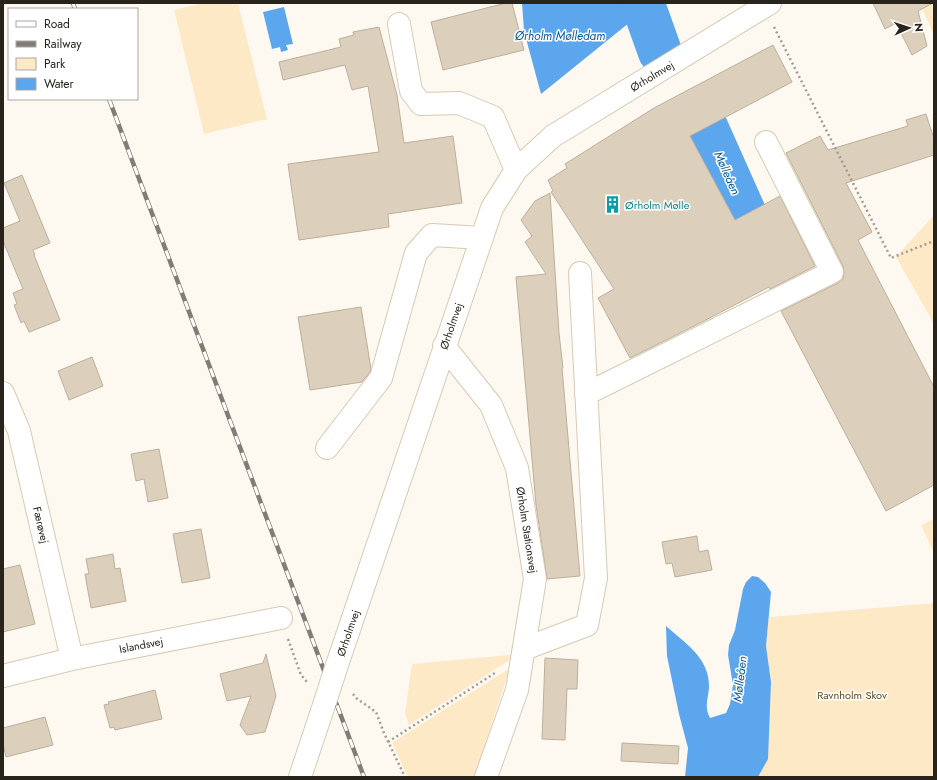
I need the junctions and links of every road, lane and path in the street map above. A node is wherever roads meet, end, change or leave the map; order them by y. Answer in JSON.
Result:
{"nodes":[{"id":1,"x":767,"y":5,"type":"edge"},
{"id":2,"x":399,"y":24,"type":"dead end"},
{"id":3,"x":766,"y":142,"type":"dead end"},
{"id":4,"x":516,"y":170,"type":"junction"},
{"id":5,"x":482,"y":238,"type":"junction"},
{"id":6,"x":934,"y":241,"type":"edge"},
{"id":7,"x":580,"y":273,"type":"dead end"},
{"id":8,"x":444,"y":346,"type":"junction"},
{"id":9,"x":3,"y":393,"type":"edge"},
{"id":10,"x":586,"y":394,"type":"junction"},
{"id":11,"x":327,"y":448,"type":"dead end"},
{"id":12,"x":280,"y":618,"type":"joint"},
{"id":13,"x":524,"y":649,"type":"junction"},
{"id":14,"x":72,"y":659,"type":"junction"},
{"id":15,"x":497,"y":672,"type":"dead end"},
{"id":16,"x":3,"y":676,"type":"edge"},
{"id":17,"x":301,"y":676,"type":"dead end"},
{"id":18,"x":356,"y":698,"type":"dead end"},
{"id":19,"x":388,"y":742,"type":"junction"},
{"id":20,"x":300,"y":777,"type":"edge"},
{"id":21,"x":405,"y":777,"type":"edge"},
{"id":22,"x":486,"y":777,"type":"edge"}],
"edges":[{"from":1,"to":4,"type":"street","name":"Ørholmvej"},
{"from":1,"to":6,"type":"path"},
{"from":2,"to":4,"type":"street"},
{"from":3,"to":10,"type":"street"},
{"from":4,"to":5,"type":"street","name":"Ørholmvej"},
{"from":5,"to":8,"type":"street","name":"Ørholmvej"},
{"from":5,"to":11,"type":"street"},
{"from":7,"to":10,"type":"street"},
{"from":8,"to":13,"type":"street","name":"Ørholm Stationsvej"},
{"from":8,"to":20,"type":"street","name":"Ørholmvej","bridge":true},
{"from":9,"to":14,"type":"street","name":"Færøvej"},
{"from":10,"to":13,"type":"street"},
{"from":12,"to":14,"type":"street","name":"Islandsvej"},
{"from":12,"to":17,"type":"path"},
{"from":13,"to":22,"type":"street","name":"Ørholm Stationsvej"},
{"from":14,"to":16,"type":"street","name":"Islandsvej"},
{"from":15,"to":19,"type":"path"},
{"from":18,"to":19,"type":"path"},
{"from":19,"to":21,"type":"path"}]}
